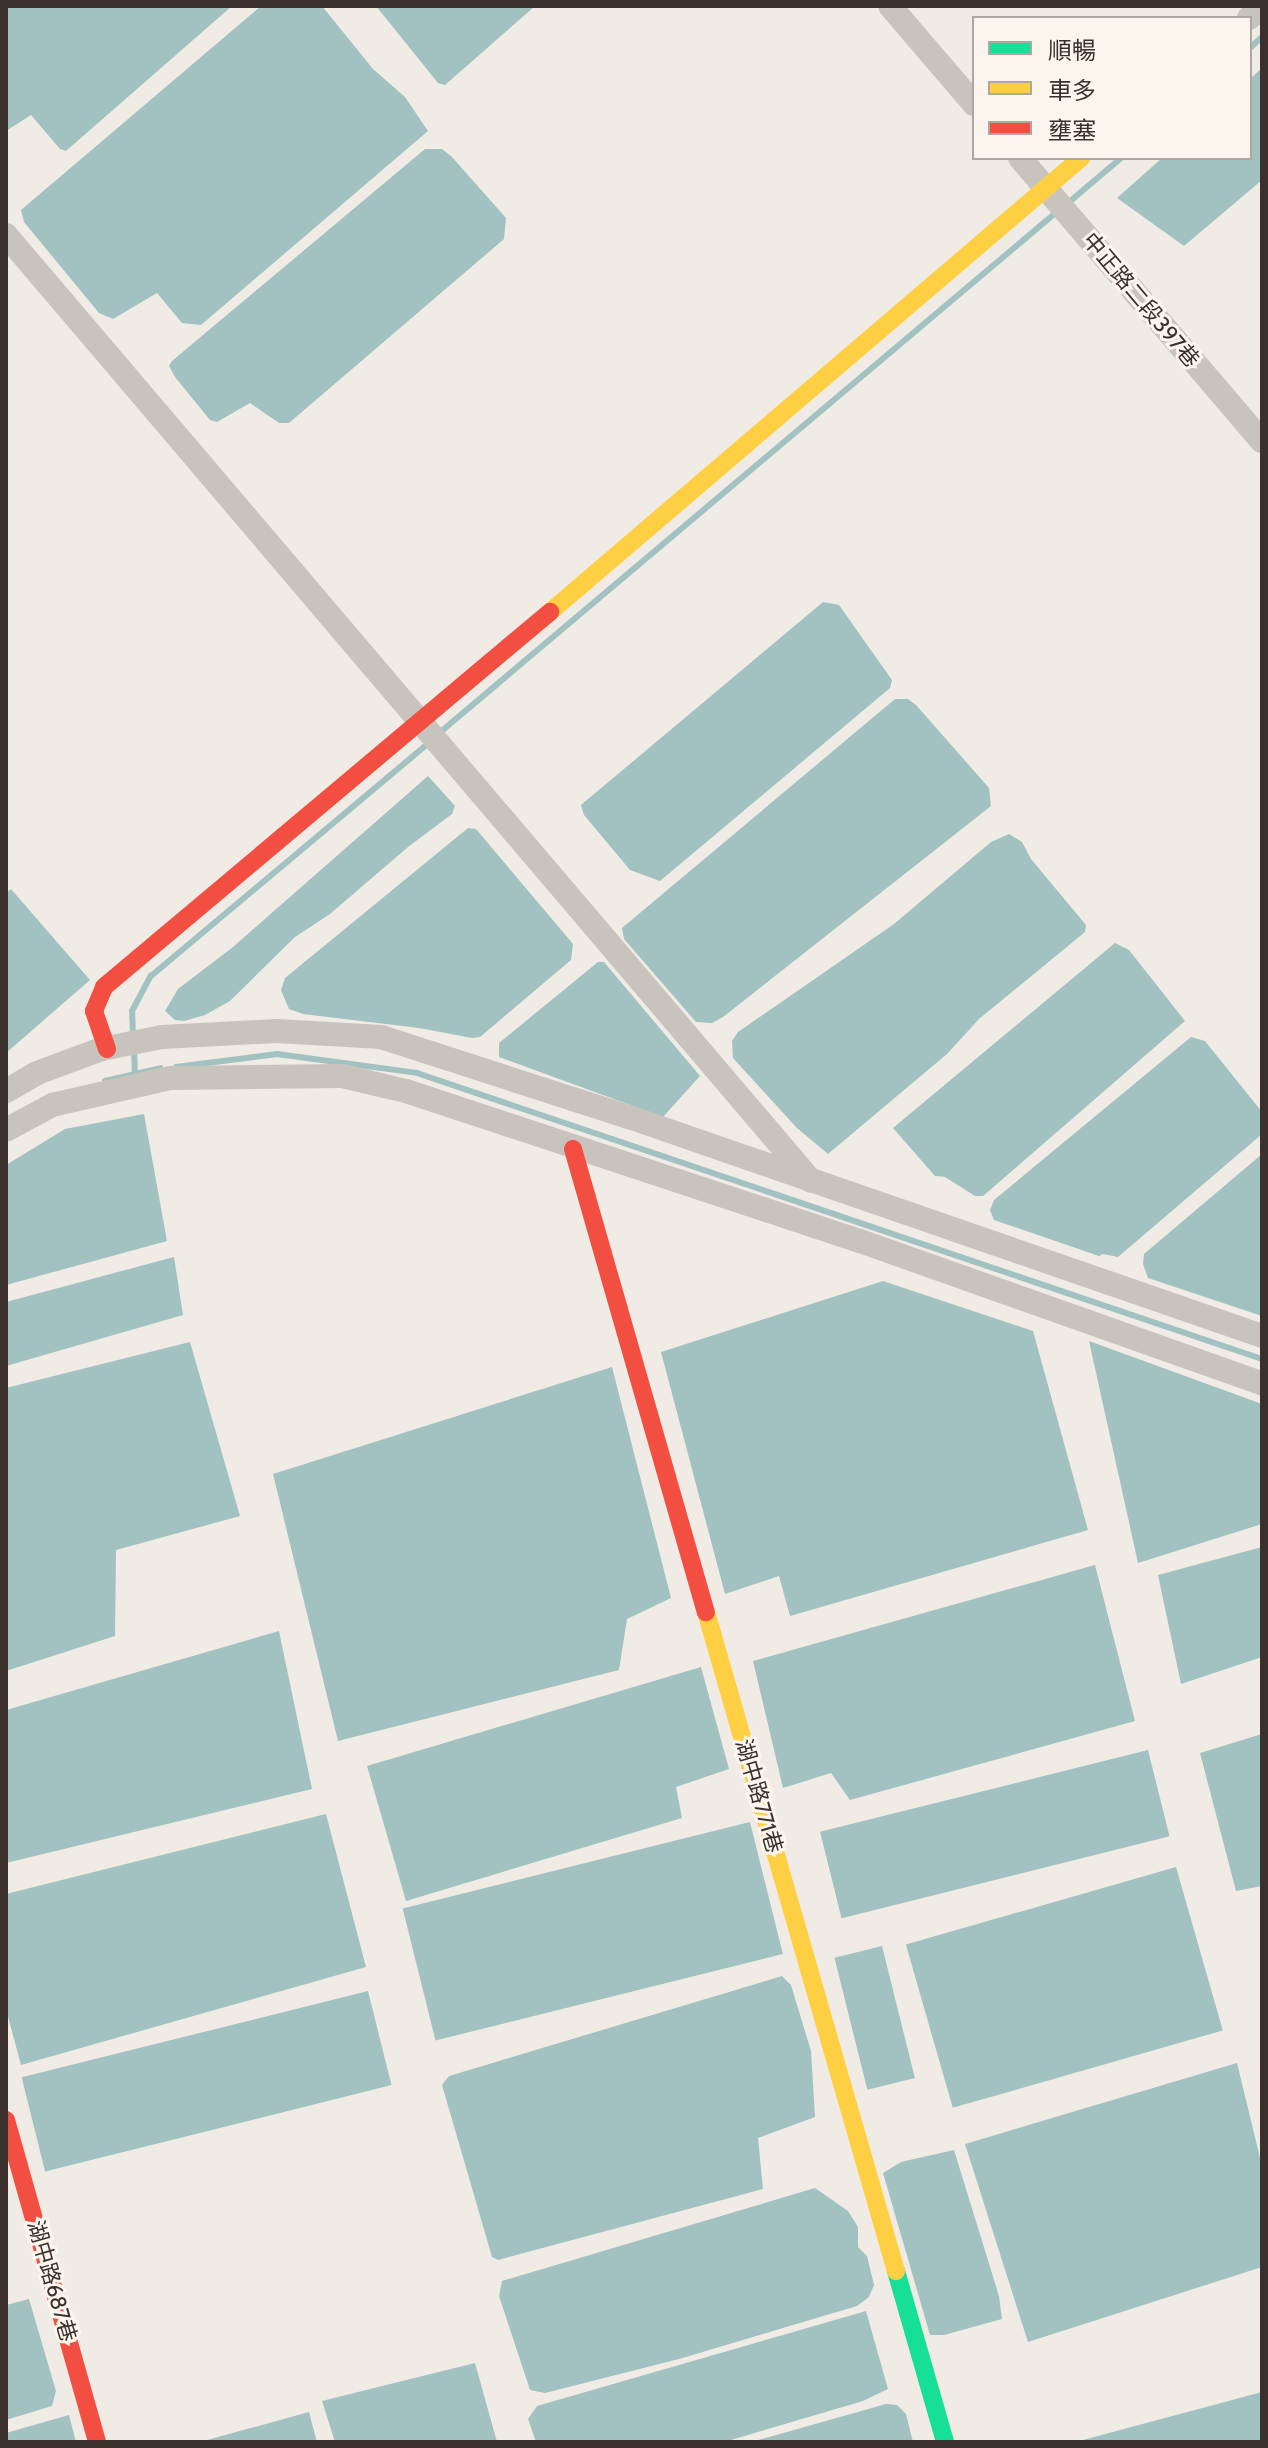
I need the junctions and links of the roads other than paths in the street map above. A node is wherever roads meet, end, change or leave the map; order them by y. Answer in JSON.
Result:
{"nodes":[{"id":1,"x":890,"y":6,"type":"edge"},
{"id":2,"x":972,"y":102,"type":"edge"},
{"id":3,"x":1022,"y":160,"type":"edge"},
{"id":4,"x":1079,"y":160,"type":"edge"},
{"id":5,"x":1046,"y":187,"type":"junction"},
{"id":6,"x":6,"y":235,"type":"edge"},
{"id":7,"x":1262,"y":441,"type":"edge"},
{"id":8,"x":422,"y":722,"type":"junction"},
{"id":9,"x":107,"y":1049,"type":"junction"},
{"id":10,"x":6,"y":1091,"type":"edge"},
{"id":11,"x":6,"y":1130,"type":"edge"},
{"id":12,"x":573,"y":1149,"type":"junction"},
{"id":13,"x":813,"y":1184,"type":"junction"},
{"id":14,"x":1262,"y":1336,"type":"edge"},
{"id":15,"x":1262,"y":1383,"type":"edge"},
{"id":16,"x":6,"y":2120,"type":"edge"},
{"id":17,"x":97,"y":2442,"type":"edge"},
{"id":18,"x":945,"y":2442,"type":"edge"}],
"edges":[{"from":1,"to":2,"type":"street"},
{"from":3,"to":5,"type":"street","name":"中正路二段397巷"},
{"from":4,"to":5,"type":"street"},
{"from":5,"to":7,"type":"street","name":"中正路二段397巷"},
{"from":5,"to":8,"type":"street"},
{"from":6,"to":8,"type":"street"},
{"from":8,"to":9,"type":"street"},
{"from":8,"to":13,"type":"street"},
{"from":9,"to":10,"type":"street"},
{"from":9,"to":13,"type":"street"},
{"from":11,"to":12,"type":"street"},
{"from":12,"to":15,"type":"street"},
{"from":12,"to":18,"type":"street","name":"湖中路771巷"},
{"from":13,"to":14,"type":"street"},
{"from":16,"to":17,"type":"street","name":"湖中路687巷"}]}
